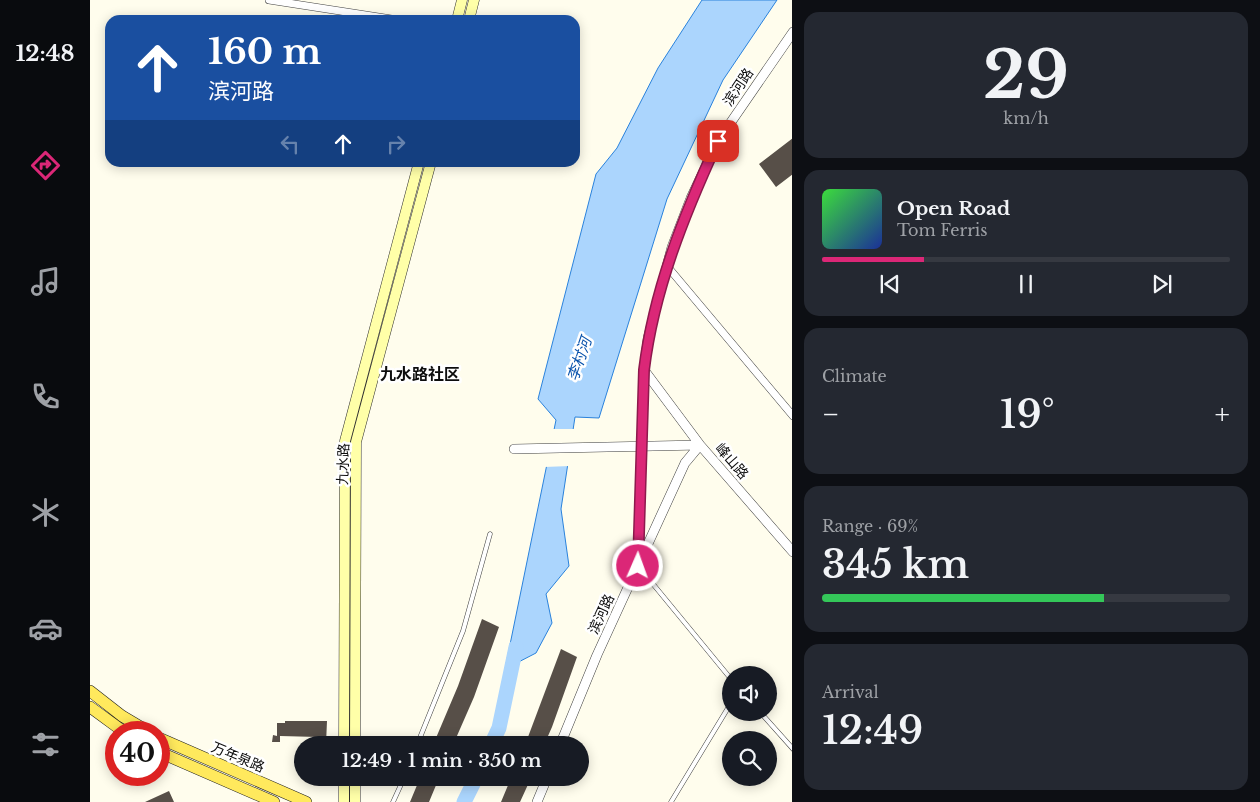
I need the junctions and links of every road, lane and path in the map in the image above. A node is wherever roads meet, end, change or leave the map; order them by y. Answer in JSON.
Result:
{"nodes":[{"id":1,"x":269,"y":0,"type":"edge"},
{"id":2,"x":462,"y":0,"type":"edge"},
{"id":3,"x":474,"y":0,"type":"edge"},
{"id":4,"x":366,"y":15,"type":"edge"},
{"id":5,"x":458,"y":15,"type":"edge"},
{"id":6,"x":470,"y":15,"type":"edge"},
{"id":7,"x":792,"y":32,"type":"edge"},
{"id":8,"x":418,"y":167,"type":"edge"},
{"id":9,"x":430,"y":167,"type":"edge"},
{"id":10,"x":667,"y":266,"type":"junction"},
{"id":11,"x":644,"y":370,"type":"junction"},
{"id":12,"x":792,"y":416,"type":"edge"},
{"id":13,"x":642,"y":445,"type":"junction"},
{"id":14,"x":700,"y":445,"type":"junction"},
{"id":15,"x":514,"y":449,"type":"dead end"},
{"id":16,"x":490,"y":534,"type":"dead end"},
{"id":17,"x":792,"y":552,"type":"edge"},
{"id":18,"x":638,"y":566,"type":"junction"},
{"id":19,"x":722,"y":668,"type":"edge"},
{"id":20,"x":90,"y":692,"type":"edge"},
{"id":21,"x":90,"y":707,"type":"edge"},
{"id":22,"x":722,"y":718,"type":"edge"},
{"id":23,"x":109,"y":721,"type":"edge"},
{"id":24,"x":130,"y":721,"type":"edge"},
{"id":25,"x":768,"y":721,"type":"edge"},
{"id":26,"x":344,"y":736,"type":"edge"},
{"id":27,"x":356,"y":736,"type":"edge"},
{"id":28,"x":421,"y":736,"type":"edge"},
{"id":29,"x":564,"y":736,"type":"edge"},
{"id":30,"x":170,"y":743,"type":"edge"},
{"id":31,"x":792,"y":749,"type":"edge"},
{"id":32,"x":170,"y":757,"type":"edge"},
{"id":33,"x":344,"y":786,"type":"edge"},
{"id":34,"x":355,"y":786,"type":"edge"},
{"id":35,"x":400,"y":786,"type":"edge"},
{"id":36,"x":544,"y":786,"type":"edge"},
{"id":37,"x":274,"y":802,"type":"edge"},
{"id":38,"x":306,"y":802,"type":"edge"},
{"id":39,"x":344,"y":802,"type":"edge"},
{"id":40,"x":355,"y":802,"type":"edge"},
{"id":41,"x":393,"y":802,"type":"edge"},
{"id":42,"x":537,"y":802,"type":"edge"},
{"id":43,"x":672,"y":802,"type":"edge"}],
"edges":[{"from":1,"to":4,"type":"street"},
{"from":2,"to":5,"type":"main road"},
{"from":3,"to":6,"type":"main road"},
{"from":7,"to":10,"type":"street","name":"滨河路"},
{"from":8,"to":26,"type":"main road","name":"九水路"},
{"from":9,"to":27,"type":"main road","name":"九水路"},
{"from":10,"to":11,"type":"street","name":"滨河路"},
{"from":10,"to":12,"type":"street"},
{"from":11,"to":13,"type":"street","name":"滨河路"},
{"from":11,"to":14,"type":"street","name":"峰山路"},
{"from":13,"to":14,"type":"street"},
{"from":13,"to":15,"type":"street"},
{"from":13,"to":18,"type":"street","name":"滨河路"},
{"from":14,"to":17,"type":"street","name":"峰山路"},
{"from":14,"to":18,"type":"street","name":"滨河路"},
{"from":16,"to":28,"type":"lane"},
{"from":18,"to":19,"type":"lane"},
{"from":18,"to":29,"type":"street","name":"滨河路"},
{"from":20,"to":24,"type":"main road"},
{"from":21,"to":23,"type":"main road"},
{"from":22,"to":43,"type":"lane"},
{"from":25,"to":31,"type":"lane"},
{"from":30,"to":38,"type":"main road","name":"万年泉路"},
{"from":32,"to":37,"type":"main road","name":"万年泉路"},
{"from":33,"to":39,"type":"main road"},
{"from":34,"to":40,"type":"main road"},
{"from":35,"to":41,"type":"lane"},
{"from":36,"to":42,"type":"street"}]}
